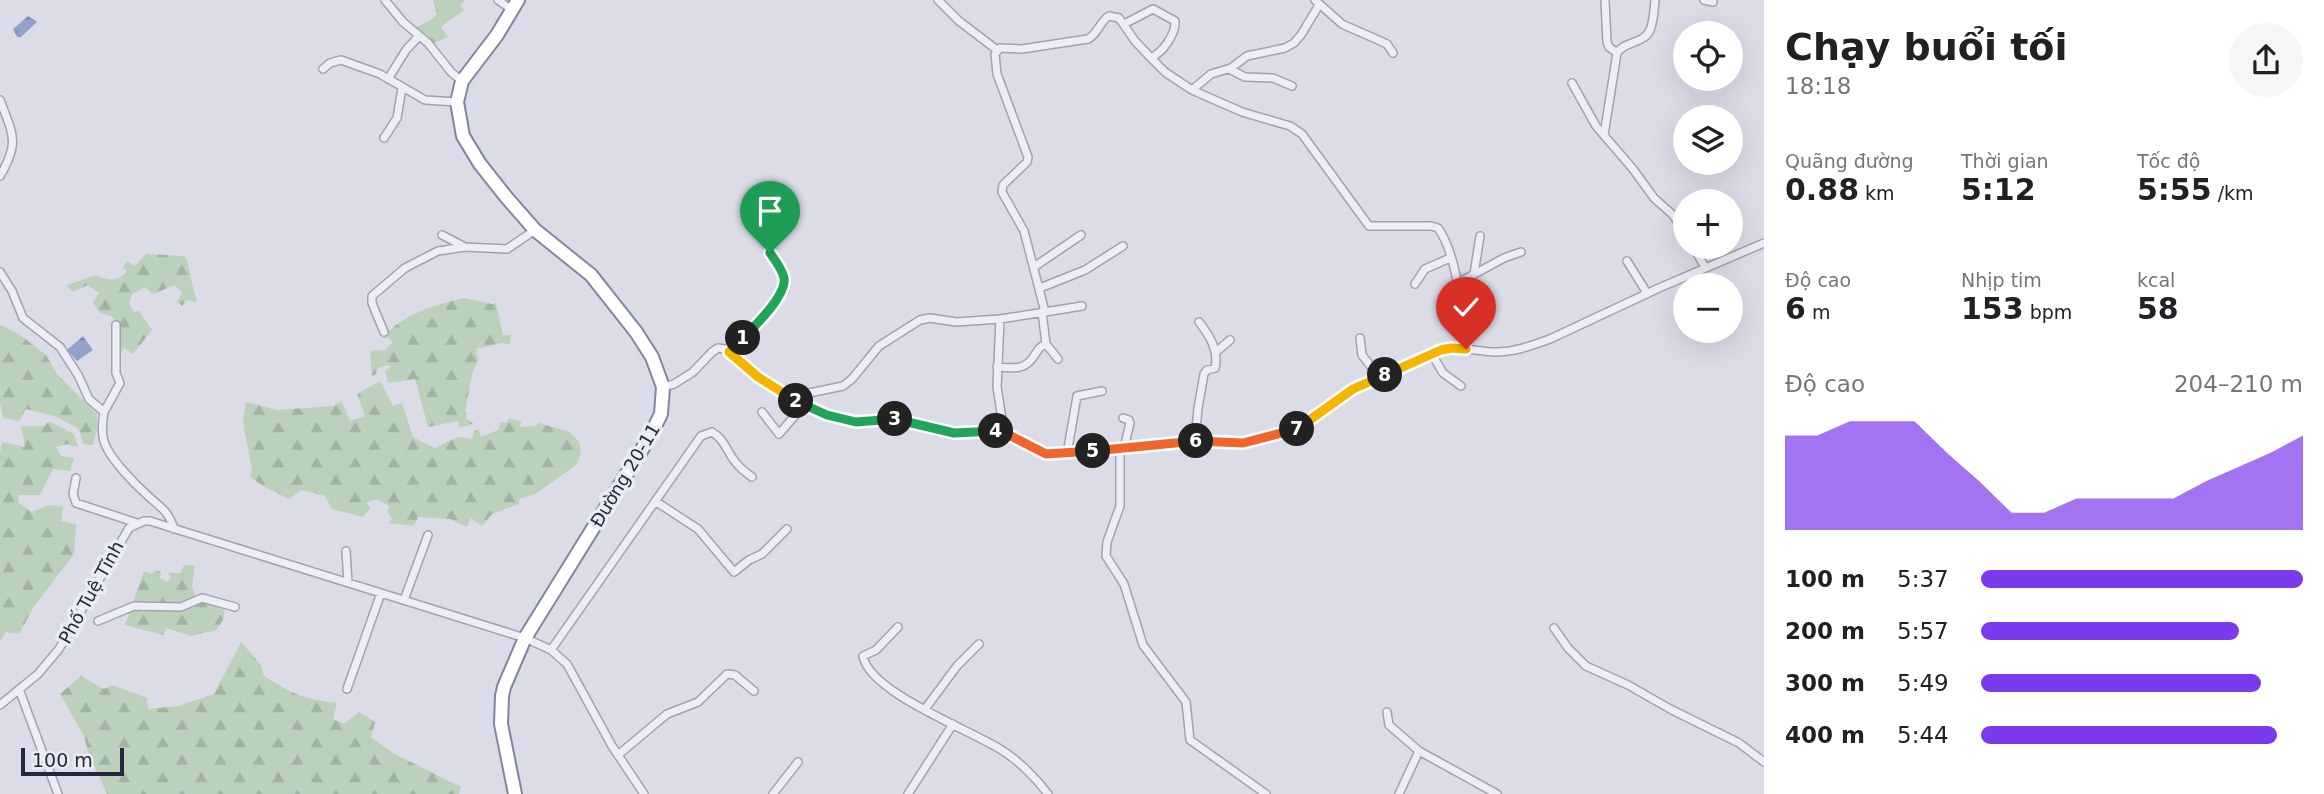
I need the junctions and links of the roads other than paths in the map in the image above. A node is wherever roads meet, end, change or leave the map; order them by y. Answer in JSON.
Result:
{"nodes":[{"id":1,"x":385,"y":0,"type":"edge"},
{"id":2,"x":498,"y":0,"type":"edge"},
{"id":3,"x":937,"y":0,"type":"edge"},
{"id":4,"x":1605,"y":0,"type":"edge"},
{"id":5,"x":1655,"y":0,"type":"edge"},
{"id":6,"x":1704,"y":0,"type":"edge"},
{"id":7,"x":1317,"y":2,"type":"edge"},
{"id":8,"x":1713,"y":2,"type":"dead end"},
{"id":9,"x":515,"y":5,"type":"edge"},
{"id":10,"x":1124,"y":24,"type":"junction"},
{"id":11,"x":419,"y":36,"type":"junction"},
{"id":12,"x":997,"y":50,"type":"junction"},
{"id":13,"x":1392,"y":53,"type":"dead end"},
{"id":14,"x":1617,"y":53,"type":"junction"},
{"id":15,"x":1151,"y":58,"type":"junction"},
{"id":16,"x":323,"y":69,"type":"dead end"},
{"id":17,"x":1229,"y":69,"type":"junction"},
{"id":18,"x":388,"y":79,"type":"junction"},
{"id":19,"x":462,"y":81,"type":"junction"},
{"id":20,"x":1572,"y":83,"type":"dead end"},
{"id":21,"x":1292,"y":86,"type":"dead end"},
{"id":22,"x":402,"y":88,"type":"junction"},
{"id":23,"x":1192,"y":90,"type":"junction"},
{"id":24,"x":0,"y":100,"type":"edge"},
{"id":25,"x":457,"y":102,"type":"junction"},
{"id":26,"x":1604,"y":135,"type":"junction"},
{"id":27,"x":384,"y":138,"type":"dead end"},
{"id":28,"x":0,"y":176,"type":"edge"},
{"id":29,"x":1673,"y":215,"type":"edge"},
{"id":30,"x":535,"y":230,"type":"junction"},
{"id":31,"x":442,"y":235,"type":"dead end"},
{"id":32,"x":1081,"y":235,"type":"dead end"},
{"id":33,"x":1479,"y":236,"type":"dead end"},
{"id":34,"x":1764,"y":243,"type":"edge"},
{"id":35,"x":1123,"y":246,"type":"dead end"},
{"id":36,"x":465,"y":247,"type":"junction"},
{"id":37,"x":1521,"y":252,"type":"dead end"},
{"id":38,"x":770,"y":253,"type":"dead end"},
{"id":39,"x":1450,"y":258,"type":"junction"},
{"id":40,"x":1700,"y":259,"type":"edge"},
{"id":41,"x":1627,"y":261,"type":"dead end"},
{"id":42,"x":1034,"y":267,"type":"junction"},
{"id":43,"x":1705,"y":267,"type":"junction"},
{"id":44,"x":0,"y":272,"type":"edge"},
{"id":45,"x":1474,"y":274,"type":"junction"},
{"id":46,"x":1415,"y":284,"type":"dead end"},
{"id":47,"x":1456,"y":284,"type":"junction"},
{"id":48,"x":1040,"y":288,"type":"junction"},
{"id":49,"x":1647,"y":293,"type":"junction"},
{"id":50,"x":1082,"y":306,"type":"dead end"},
{"id":51,"x":1044,"y":312,"type":"junction"},
{"id":52,"x":1000,"y":318,"type":"junction"},
{"id":53,"x":1199,"y":322,"type":"dead end"},
{"id":54,"x":116,"y":325,"type":"dead end"},
{"id":55,"x":384,"y":332,"type":"dead end"},
{"id":56,"x":1360,"y":338,"type":"dead end"},
{"id":57,"x":1230,"y":340,"type":"dead end"},
{"id":58,"x":1046,"y":344,"type":"junction"},
{"id":59,"x":1466,"y":349,"type":"junction"},
{"id":60,"x":729,"y":352,"type":"junction"},
{"id":61,"x":1216,"y":352,"type":"junction"},
{"id":62,"x":1432,"y":354,"type":"junction"},
{"id":63,"x":1058,"y":359,"type":"dead end"},
{"id":64,"x":997,"y":367,"type":"junction"},
{"id":65,"x":1379,"y":377,"type":"junction"},
{"id":66,"x":1461,"y":386,"type":"dead end"},
{"id":67,"x":663,"y":387,"type":"junction"},
{"id":68,"x":1101,"y":391,"type":"dead end"},
{"id":69,"x":790,"y":397,"type":"junction"},
{"id":70,"x":804,"y":405,"type":"junction"},
{"id":71,"x":104,"y":412,"type":"junction"},
{"id":72,"x":762,"y":412,"type":"dead end"},
{"id":73,"x":1123,"y":418,"type":"dead end"},
{"id":74,"x":1003,"y":432,"type":"junction"},
{"id":75,"x":1195,"y":441,"type":"junction"},
{"id":76,"x":1122,"y":449,"type":"junction"},
{"id":77,"x":1067,"y":454,"type":"junction"},
{"id":78,"x":752,"y":477,"type":"dead end"},
{"id":79,"x":76,"y":478,"type":"dead end"},
{"id":80,"x":655,"y":501,"type":"junction"},
{"id":81,"x":137,"y":523,"type":"junction"},
{"id":82,"x":174,"y":529,"type":"junction"},
{"id":83,"x":787,"y":529,"type":"dead end"},
{"id":84,"x":428,"y":535,"type":"dead end"},
{"id":85,"x":346,"y":551,"type":"dead end"},
{"id":86,"x":348,"y":583,"type":"junction"},
{"id":87,"x":381,"y":593,"type":"junction"},
{"id":88,"x":404,"y":600,"type":"junction"},
{"id":89,"x":235,"y":607,"type":"dead end"},
{"id":90,"x":98,"y":621,"type":"dead end"},
{"id":91,"x":898,"y":627,"type":"dead end"},
{"id":92,"x":1554,"y":628,"type":"dead end"},
{"id":93,"x":525,"y":638,"type":"junction"},
{"id":94,"x":979,"y":644,"type":"dead end"},
{"id":95,"x":551,"y":650,"type":"junction"},
{"id":96,"x":19,"y":689,"type":"junction"},
{"id":97,"x":347,"y":689,"type":"dead end"},
{"id":98,"x":754,"y":691,"type":"dead end"},
{"id":99,"x":0,"y":705,"type":"edge"},
{"id":100,"x":925,"y":709,"type":"junction"},
{"id":101,"x":1387,"y":712,"type":"dead end"},
{"id":102,"x":954,"y":724,"type":"junction"},
{"id":103,"x":1419,"y":751,"type":"junction"},
{"id":104,"x":618,"y":755,"type":"junction"},
{"id":105,"x":798,"y":762,"type":"dead end"},
{"id":106,"x":1764,"y":762,"type":"edge"},
{"id":107,"x":58,"y":794,"type":"edge"},
{"id":108,"x":515,"y":794,"type":"edge"},
{"id":109,"x":644,"y":794,"type":"edge"},
{"id":110,"x":774,"y":794,"type":"edge"},
{"id":111,"x":908,"y":794,"type":"edge"},
{"id":112,"x":1048,"y":794,"type":"edge"},
{"id":113,"x":1266,"y":794,"type":"edge"},
{"id":114,"x":1399,"y":794,"type":"edge"},
{"id":115,"x":1497,"y":794,"type":"edge"}],
"edges":[{"from":1,"to":11,"type":"street"},
{"from":2,"to":9,"type":"street"},
{"from":3,"to":12,"type":"street"},
{"from":4,"to":14,"type":"street"},
{"from":5,"to":14,"type":"street"},
{"from":6,"to":8,"type":"street"},
{"from":7,"to":13,"type":"street"},
{"from":7,"to":17,"type":"street"},
{"from":9,"to":19,"type":"highway"},
{"from":10,"to":12,"type":"street"},
{"from":10,"to":15,"type":"street"},
{"from":10,"to":15,"type":"street"},
{"from":11,"to":18,"type":"street"},
{"from":11,"to":19,"type":"street"},
{"from":12,"to":42,"type":"street"},
{"from":14,"to":26,"type":"street"},
{"from":15,"to":23,"type":"street"},
{"from":16,"to":18,"type":"street"},
{"from":17,"to":21,"type":"street"},
{"from":17,"to":23,"type":"street"},
{"from":18,"to":22,"type":"street"},
{"from":19,"to":25,"type":"highway"},
{"from":20,"to":26,"type":"street"},
{"from":22,"to":25,"type":"street"},
{"from":22,"to":27,"type":"street"},
{"from":23,"to":39,"type":"street"},
{"from":24,"to":28,"type":"street"},
{"from":25,"to":30,"type":"highway"},
{"from":26,"to":29,"type":"street"},
{"from":30,"to":36,"type":"street"},
{"from":30,"to":67,"type":"highway"},
{"from":31,"to":36,"type":"street"},
{"from":32,"to":42,"type":"street"},
{"from":33,"to":45,"type":"street"},
{"from":34,"to":43,"type":"street"},
{"from":35,"to":48,"type":"street"},
{"from":36,"to":55,"type":"street"},
{"from":37,"to":45,"type":"street"},
{"from":38,"to":60,"type":"street"},
{"from":39,"to":46,"type":"street"},
{"from":39,"to":47,"type":"street"},
{"from":40,"to":43,"type":"street"},
{"from":41,"to":49,"type":"street"},
{"from":42,"to":48,"type":"street"},
{"from":43,"to":49,"type":"street"},
{"from":44,"to":71,"type":"street"},
{"from":45,"to":47,"type":"street"},
{"from":47,"to":59,"type":"street"},
{"from":48,"to":51,"type":"street"},
{"from":49,"to":59,"type":"street"},
{"from":50,"to":51,"type":"street"},
{"from":51,"to":52,"type":"street"},
{"from":51,"to":58,"type":"street"},
{"from":52,"to":64,"type":"street"},
{"from":52,"to":69,"type":"street"},
{"from":53,"to":61,"type":"street"},
{"from":54,"to":71,"type":"street"},
{"from":56,"to":65,"type":"street"},
{"from":57,"to":61,"type":"street"},
{"from":58,"to":63,"type":"street"},
{"from":58,"to":64,"type":"street"},
{"from":59,"to":62,"type":"street"},
{"from":60,"to":67,"type":"street"},
{"from":60,"to":69,"type":"street"},
{"from":61,"to":75,"type":"street"},
{"from":62,"to":65,"type":"street"},
{"from":62,"to":66,"type":"street"},
{"from":64,"to":74,"type":"street"},
{"from":65,"to":75,"type":"street"},
{"from":67,"to":93,"type":"highway","name":"Đường 20-11"},
{"from":68,"to":77,"type":"street"},
{"from":69,"to":70,"type":"street"},
{"from":70,"to":72,"type":"street"},
{"from":70,"to":74,"type":"street"},
{"from":71,"to":82,"type":"street"},
{"from":73,"to":76,"type":"street"},
{"from":74,"to":77,"type":"street"},
{"from":75,"to":76,"type":"street"},
{"from":76,"to":77,"type":"street"},
{"from":76,"to":113,"type":"street"},
{"from":78,"to":80,"type":"street"},
{"from":79,"to":81,"type":"street"},
{"from":80,"to":83,"type":"street"},
{"from":80,"to":95,"type":"street"},
{"from":81,"to":82,"type":"street","name":"Phố Tuệ Tĩnh"},
{"from":81,"to":96,"type":"street","name":"Phố Tuệ Tĩnh"},
{"from":82,"to":86,"type":"street","name":"Phố Tuệ Tĩnh"},
{"from":84,"to":88,"type":"street"},
{"from":85,"to":86,"type":"street"},
{"from":86,"to":87,"type":"street"},
{"from":87,"to":88,"type":"street"},
{"from":87,"to":97,"type":"street"},
{"from":88,"to":93,"type":"street"},
{"from":89,"to":90,"type":"street"},
{"from":91,"to":100,"type":"street"},
{"from":92,"to":106,"type":"street"},
{"from":93,"to":95,"type":"street"},
{"from":93,"to":108,"type":"highway","name":"Đường 20-11"},
{"from":94,"to":100,"type":"street"},
{"from":95,"to":104,"type":"street"},
{"from":96,"to":99,"type":"street","name":"Phố Tuệ Tĩnh"},
{"from":96,"to":107,"type":"street"},
{"from":98,"to":104,"type":"street"},
{"from":100,"to":102,"type":"street"},
{"from":101,"to":103,"type":"street"},
{"from":102,"to":111,"type":"street"},
{"from":102,"to":112,"type":"street"},
{"from":103,"to":114,"type":"street"},
{"from":103,"to":115,"type":"street"},
{"from":104,"to":109,"type":"street"},
{"from":105,"to":110,"type":"street"}]}
